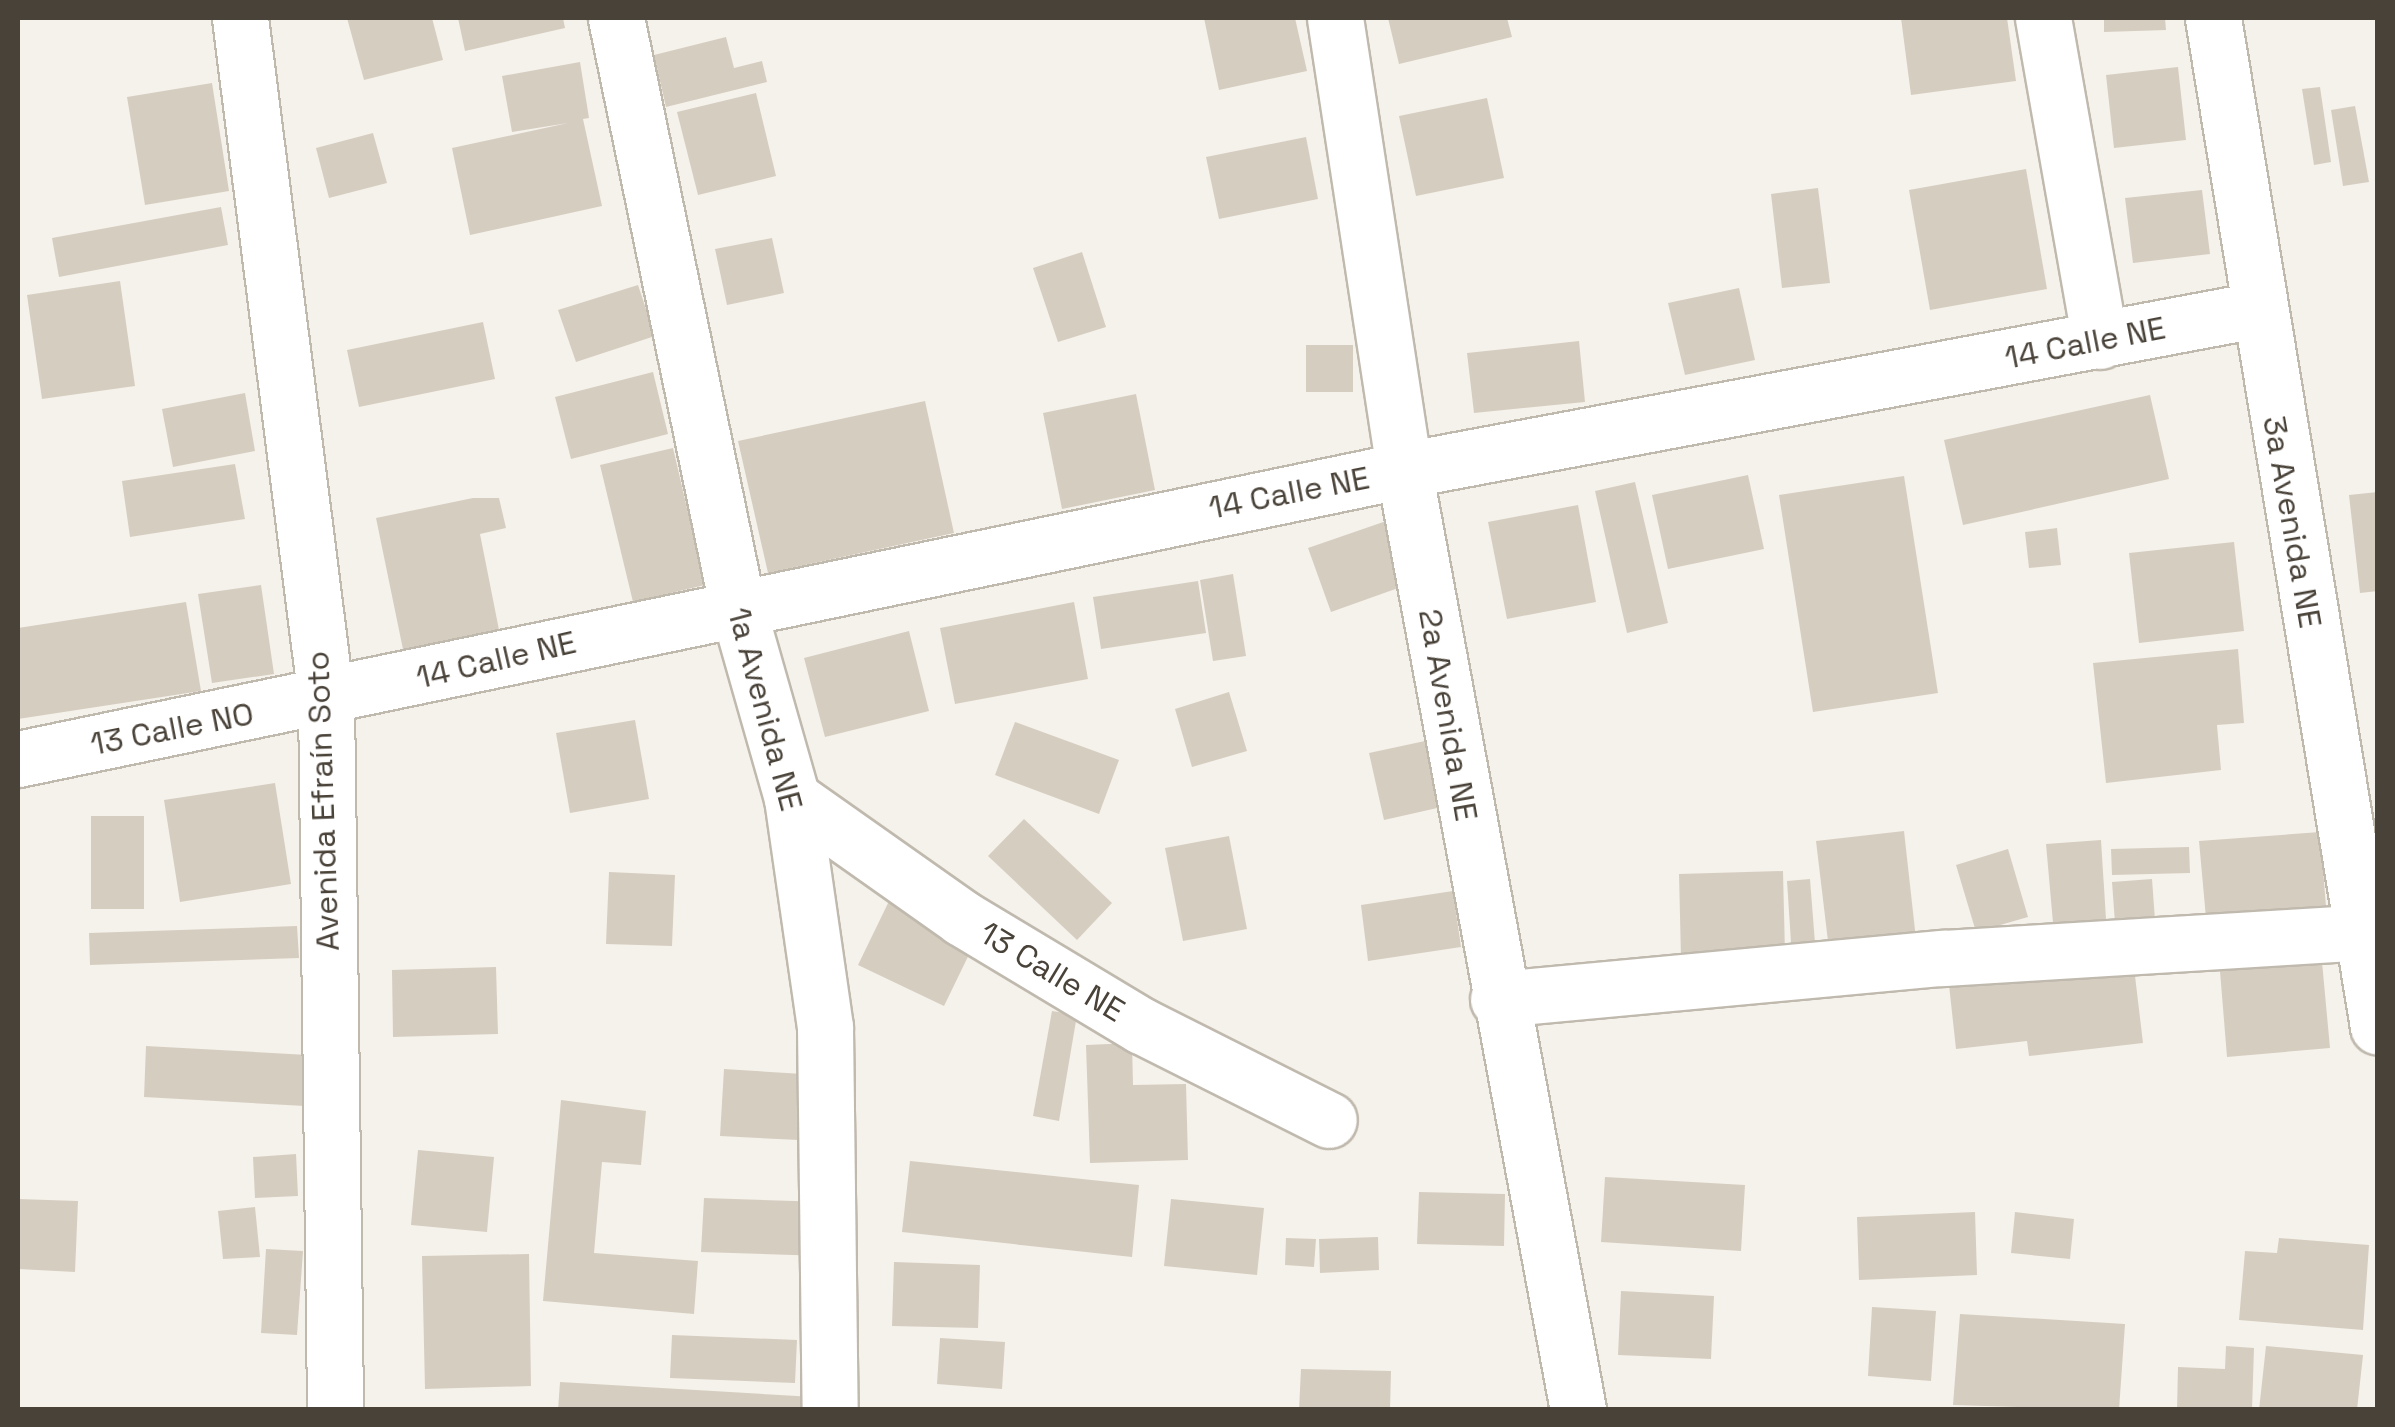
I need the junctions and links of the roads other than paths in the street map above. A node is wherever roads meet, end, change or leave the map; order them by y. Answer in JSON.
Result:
{"nodes":[{"id":1,"x":240,"y":18,"type":"edge"},
{"id":2,"x":616,"y":18,"type":"edge"},
{"id":3,"x":1334,"y":18,"type":"edge"},
{"id":4,"x":2042,"y":18,"type":"edge"},
{"id":5,"x":2213,"y":18,"type":"edge"},
{"id":6,"x":2256,"y":310,"type":"junction"},
{"id":7,"x":2100,"y":341,"type":"junction"},
{"id":8,"x":1404,"y":470,"type":"junction"},
{"id":9,"x":737,"y":605,"type":"junction"},
{"id":10,"x":326,"y":699,"type":"junction"},
{"id":11,"x":18,"y":758,"type":"edge"},
{"id":12,"x":792,"y":798,"type":"junction"},
{"id":13,"x":2363,"y":932,"type":"junction"},
{"id":14,"x":1498,"y":998,"type":"junction"},
{"id":15,"x":2378,"y":1026,"type":"edge"},
{"id":16,"x":1328,"y":1120,"type":"dead end"},
{"id":17,"x":335,"y":1410,"type":"edge"},
{"id":18,"x":830,"y":1410,"type":"edge"},
{"id":19,"x":1578,"y":1410,"type":"edge"}],
"edges":[{"from":1,"to":10,"type":"street","name":"Avenida Efraín Soto"},
{"from":2,"to":9,"type":"street","name":"1a Avenida NE"},
{"from":3,"to":8,"type":"street","name":"2a Avenida NE"},
{"from":4,"to":7,"type":"street"},
{"from":5,"to":6,"type":"street","name":"3a Avenida NE"},
{"from":6,"to":7,"type":"street","name":"14 Calle NE"},
{"from":6,"to":13,"type":"street","name":"3a Avenida NE"},
{"from":7,"to":8,"type":"street","name":"14 Calle NE"},
{"from":8,"to":9,"type":"street","name":"14 Calle NE"},
{"from":8,"to":14,"type":"street","name":"2a Avenida NE"},
{"from":9,"to":10,"type":"street","name":"14 Calle NE"},
{"from":9,"to":12,"type":"street","name":"1a Avenida NE"},
{"from":10,"to":11,"type":"street","name":"13 Calle NO"},
{"from":10,"to":17,"type":"street","name":"Avenida Efraín Soto"},
{"from":12,"to":16,"type":"street","name":"13 Calle NE"},
{"from":12,"to":18,"type":"street","name":"1a Avenida NE"},
{"from":13,"to":14,"type":"street"},
{"from":13,"to":15,"type":"street","name":"3a Avenida NE"},
{"from":14,"to":19,"type":"street","name":"2a Avenida NE"}]}
